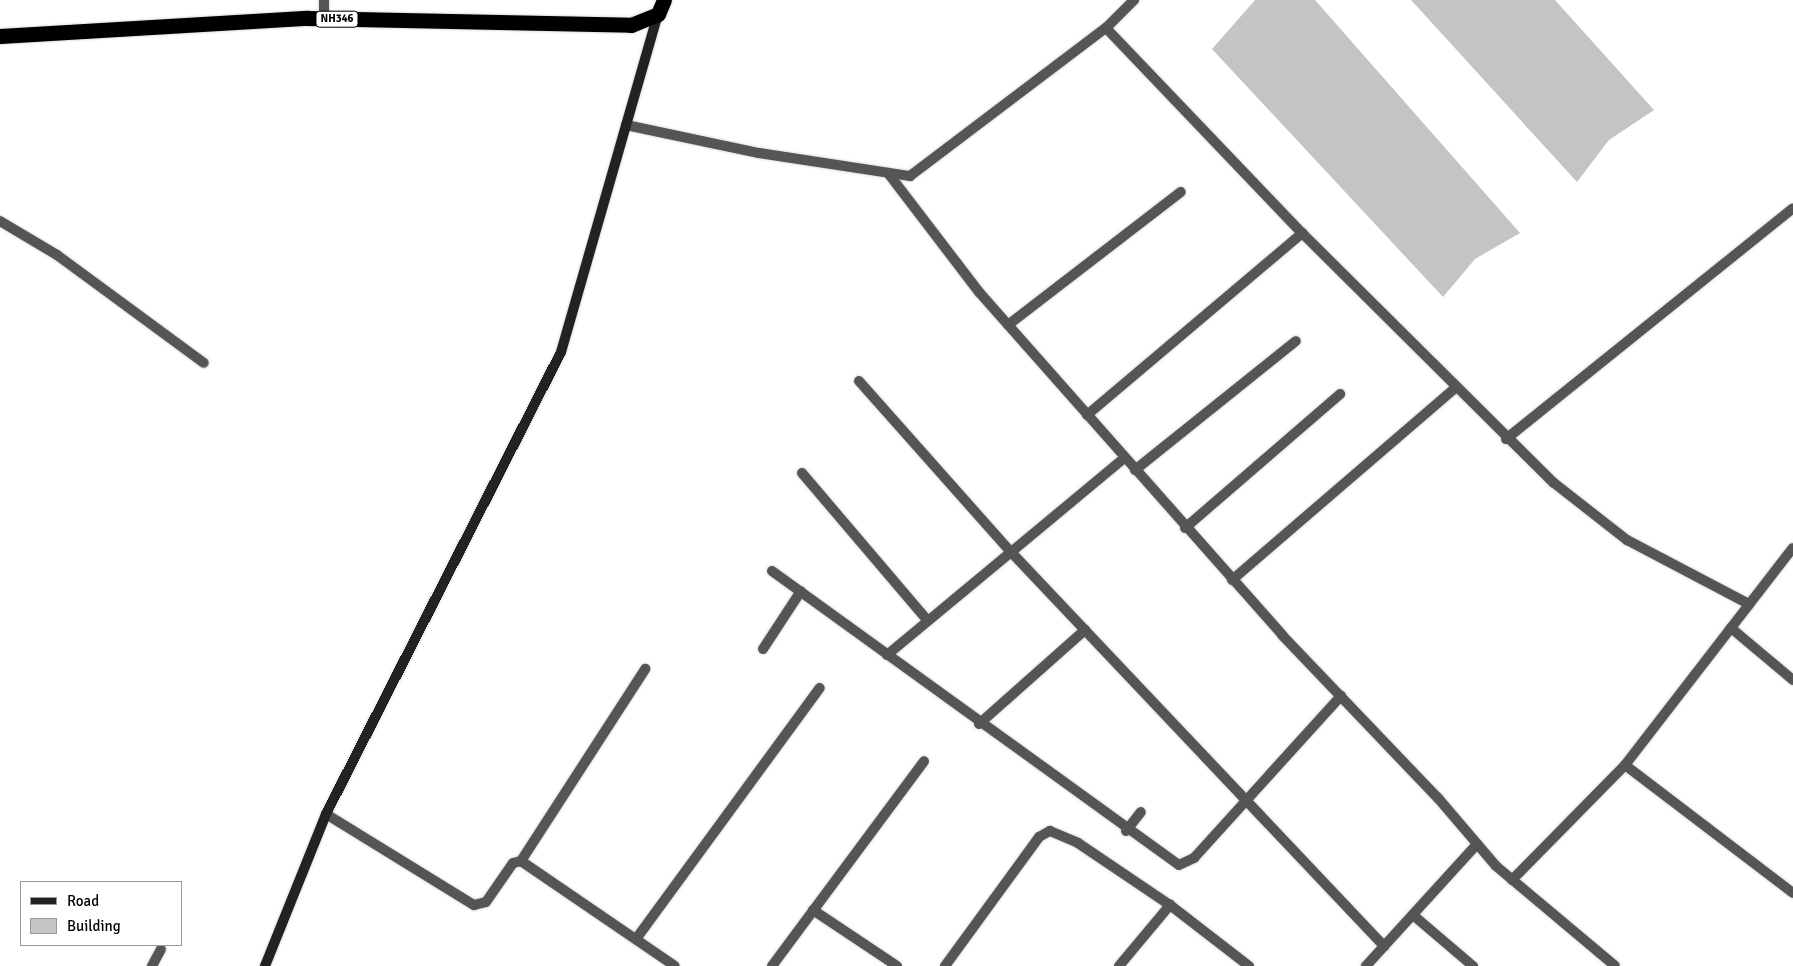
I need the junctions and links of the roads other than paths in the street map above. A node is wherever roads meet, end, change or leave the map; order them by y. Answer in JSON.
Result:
{"nodes":[{"id":1,"x":324,"y":0,"type":"edge"},
{"id":2,"x":1134,"y":0,"type":"edge"},
{"id":3,"x":661,"y":7,"type":"edge"},
{"id":4,"x":324,"y":18,"type":"junction"},
{"id":5,"x":1106,"y":28,"type":"junction"},
{"id":6,"x":0,"y":36,"type":"edge"},
{"id":7,"x":626,"y":125,"type":"junction"},
{"id":8,"x":888,"y":173,"type":"junction"},
{"id":9,"x":1181,"y":192,"type":"dead end"},
{"id":10,"x":1793,"y":208,"type":"edge"},
{"id":11,"x":0,"y":221,"type":"edge"},
{"id":12,"x":1302,"y":232,"type":"junction"},
{"id":13,"x":1008,"y":325,"type":"junction"},
{"id":14,"x":1296,"y":341,"type":"dead end"},
{"id":15,"x":204,"y":363,"type":"dead end"},
{"id":16,"x":859,"y":381,"type":"dead end"},
{"id":17,"x":1455,"y":388,"type":"junction"},
{"id":18,"x":1340,"y":394,"type":"dead end"},
{"id":19,"x":1087,"y":415,"type":"junction"},
{"id":20,"x":1506,"y":439,"type":"junction"},
{"id":21,"x":1124,"y":458,"type":"junction"},
{"id":22,"x":1135,"y":470,"type":"junction"},
{"id":23,"x":802,"y":473,"type":"dead end"},
{"id":24,"x":1185,"y":528,"type":"junction"},
{"id":25,"x":1793,"y":548,"type":"edge"},
{"id":26,"x":1011,"y":552,"type":"junction"},
{"id":27,"x":772,"y":570,"type":"dead end"},
{"id":28,"x":1232,"y":580,"type":"junction"},
{"id":29,"x":801,"y":591,"type":"junction"},
{"id":30,"x":1749,"y":604,"type":"junction"},
{"id":31,"x":928,"y":621,"type":"junction"},
{"id":32,"x":1731,"y":628,"type":"junction"},
{"id":33,"x":1085,"y":630,"type":"junction"},
{"id":34,"x":763,"y":648,"type":"dead end"},
{"id":35,"x":887,"y":655,"type":"junction"},
{"id":36,"x":645,"y":669,"type":"dead end"},
{"id":37,"x":1793,"y":680,"type":"edge"},
{"id":38,"x":820,"y":688,"type":"dead end"},
{"id":39,"x":1340,"y":696,"type":"junction"},
{"id":40,"x":979,"y":724,"type":"junction"},
{"id":41,"x":924,"y":761,"type":"dead end"},
{"id":42,"x":1625,"y":765,"type":"junction"},
{"id":43,"x":1246,"y":801,"type":"junction"},
{"id":44,"x":1141,"y":812,"type":"dead end"},
{"id":45,"x":326,"y":814,"type":"junction"},
{"id":46,"x":1126,"y":831,"type":"junction"},
{"id":47,"x":1477,"y":844,"type":"junction"},
{"id":48,"x":521,"y":861,"type":"junction"},
{"id":49,"x":1512,"y":880,"type":"junction"},
{"id":50,"x":1793,"y":893,"type":"edge"},
{"id":51,"x":1170,"y":905,"type":"junction"},
{"id":52,"x":813,"y":910,"type":"junction"},
{"id":53,"x":1413,"y":915,"type":"junction"},
{"id":54,"x":636,"y":939,"type":"junction"},
{"id":55,"x":1384,"y":946,"type":"junction"},
{"id":56,"x":162,"y":949,"type":"dead end"},
{"id":57,"x":152,"y":966,"type":"edge"},
{"id":58,"x":265,"y":966,"type":"edge"},
{"id":59,"x":675,"y":966,"type":"edge"},
{"id":60,"x":772,"y":966,"type":"edge"},
{"id":61,"x":897,"y":966,"type":"edge"},
{"id":62,"x":945,"y":966,"type":"edge"},
{"id":63,"x":1120,"y":966,"type":"edge"},
{"id":64,"x":1249,"y":966,"type":"edge"},
{"id":65,"x":1366,"y":966,"type":"edge"},
{"id":66,"x":1473,"y":966,"type":"edge"},
{"id":67,"x":1615,"y":966,"type":"edge"}],
"edges":[{"from":1,"to":4,"type":"street"},
{"from":2,"to":5,"type":"street"},
{"from":3,"to":4,"type":"highway","number":"NH346"},
{"from":3,"to":7,"type":"main road"},
{"from":4,"to":6,"type":"highway","number":"NH346"},
{"from":5,"to":8,"type":"street"},
{"from":5,"to":12,"type":"street"},
{"from":7,"to":8,"type":"street"},
{"from":7,"to":45,"type":"main road"},
{"from":8,"to":13,"type":"street"},
{"from":9,"to":13,"type":"street"},
{"from":10,"to":20,"type":"street"},
{"from":11,"to":15,"type":"street"},
{"from":12,"to":17,"type":"street"},
{"from":12,"to":19,"type":"street"},
{"from":13,"to":19,"type":"street"},
{"from":14,"to":22,"type":"street"},
{"from":16,"to":26,"type":"street"},
{"from":17,"to":20,"type":"street"},
{"from":17,"to":28,"type":"street"},
{"from":18,"to":24,"type":"street"},
{"from":19,"to":21,"type":"street"},
{"from":20,"to":30,"type":"street"},
{"from":21,"to":22,"type":"street"},
{"from":21,"to":26,"type":"street"},
{"from":22,"to":24,"type":"street"},
{"from":23,"to":31,"type":"street"},
{"from":24,"to":28,"type":"street"},
{"from":25,"to":30,"type":"street"},
{"from":26,"to":31,"type":"street"},
{"from":26,"to":33,"type":"street"},
{"from":27,"to":29,"type":"street"},
{"from":28,"to":39,"type":"street"},
{"from":29,"to":34,"type":"street"},
{"from":29,"to":35,"type":"street"},
{"from":30,"to":32,"type":"street"},
{"from":31,"to":35,"type":"street"},
{"from":32,"to":37,"type":"street"},
{"from":32,"to":42,"type":"street"},
{"from":33,"to":40,"type":"street"},
{"from":33,"to":43,"type":"street"},
{"from":35,"to":40,"type":"street"},
{"from":36,"to":48,"type":"street"},
{"from":38,"to":54,"type":"street"},
{"from":39,"to":43,"type":"street"},
{"from":39,"to":47,"type":"street"},
{"from":40,"to":46,"type":"street"},
{"from":41,"to":52,"type":"street"},
{"from":42,"to":49,"type":"street"},
{"from":42,"to":50,"type":"street"},
{"from":43,"to":46,"type":"street"},
{"from":43,"to":55,"type":"street"},
{"from":44,"to":46,"type":"street"},
{"from":45,"to":48,"type":"street"},
{"from":45,"to":58,"type":"main road"},
{"from":47,"to":49,"type":"street"},
{"from":47,"to":53,"type":"street"},
{"from":48,"to":54,"type":"street"},
{"from":49,"to":67,"type":"street"},
{"from":51,"to":62,"type":"street"},
{"from":51,"to":63,"type":"street"},
{"from":51,"to":64,"type":"street"},
{"from":52,"to":60,"type":"street"},
{"from":52,"to":61,"type":"street"},
{"from":53,"to":55,"type":"street"},
{"from":53,"to":66,"type":"street"},
{"from":54,"to":59,"type":"street"},
{"from":55,"to":65,"type":"street"},
{"from":56,"to":57,"type":"street"}]}
